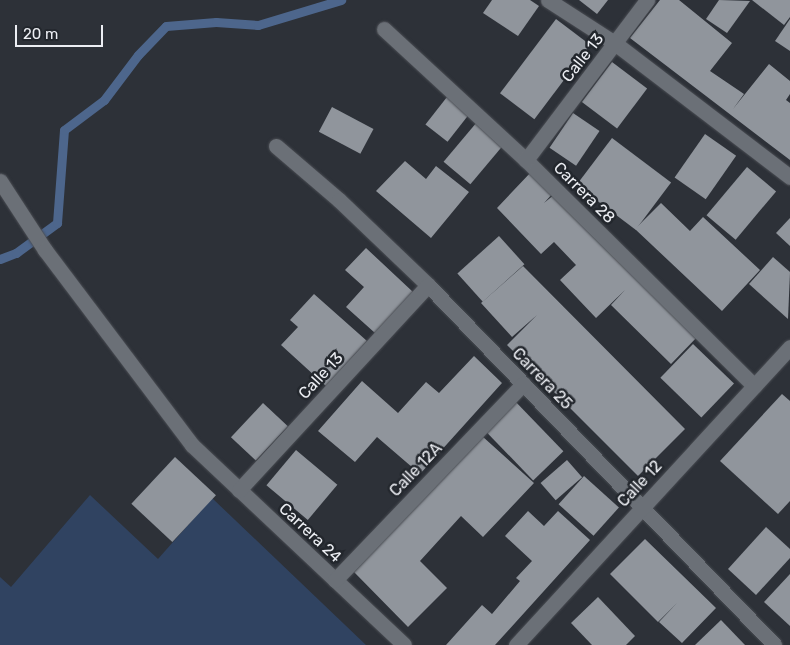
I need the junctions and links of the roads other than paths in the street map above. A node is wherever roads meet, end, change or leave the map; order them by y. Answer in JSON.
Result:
{"nodes":[{"id":1,"x":548,"y":0,"type":"edge"},
{"id":2,"x":647,"y":0,"type":"edge"},
{"id":3,"x":384,"y":29,"type":"dead end"},
{"id":4,"x":616,"y":44,"type":"junction"},
{"id":5,"x":276,"y":146,"type":"dead end"},
{"id":6,"x":526,"y":160,"type":"junction"},
{"id":7,"x":790,"y":177,"type":"edge"},
{"id":8,"x":0,"y":181,"type":"edge"},
{"id":9,"x":428,"y":285,"type":"junction"},
{"id":10,"x":790,"y":347,"type":"edge"},
{"id":11,"x":523,"y":384,"type":"junction"},
{"id":12,"x":754,"y":386,"type":"junction"},
{"id":13,"x":239,"y":490,"type":"junction"},
{"id":14,"x":642,"y":508,"type":"junction"},
{"id":15,"x":335,"y":580,"type":"junction"},
{"id":16,"x":404,"y":645,"type":"edge"},
{"id":17,"x":516,"y":645,"type":"edge"},
{"id":18,"x":774,"y":645,"type":"edge"}],
"edges":[{"from":1,"to":4,"type":"street"},
{"from":2,"to":4,"type":"street","name":"Calle 13"},
{"from":3,"to":6,"type":"street","name":"Carrera 28"},
{"from":4,"to":6,"type":"street","name":"Calle 13"},
{"from":4,"to":7,"type":"street"},
{"from":5,"to":9,"type":"street","name":"Carrera 25"},
{"from":6,"to":12,"type":"street","name":"Carrera 28"},
{"from":8,"to":13,"type":"street","name":"Carrera 24"},
{"from":9,"to":11,"type":"street","name":"Carrera 25"},
{"from":9,"to":13,"type":"street","name":"Calle 13"},
{"from":10,"to":12,"type":"street","name":"Calle 12"},
{"from":11,"to":14,"type":"street","name":"Carrera 25"},
{"from":11,"to":15,"type":"street","name":"Calle 12A"},
{"from":12,"to":14,"type":"street","name":"Calle 12"},
{"from":13,"to":15,"type":"street","name":"Carrera 24"},
{"from":14,"to":17,"type":"street","name":"Calle 12"},
{"from":14,"to":18,"type":"street","name":"Carrera 25"},
{"from":15,"to":16,"type":"street","name":"Carrera 24"}]}
